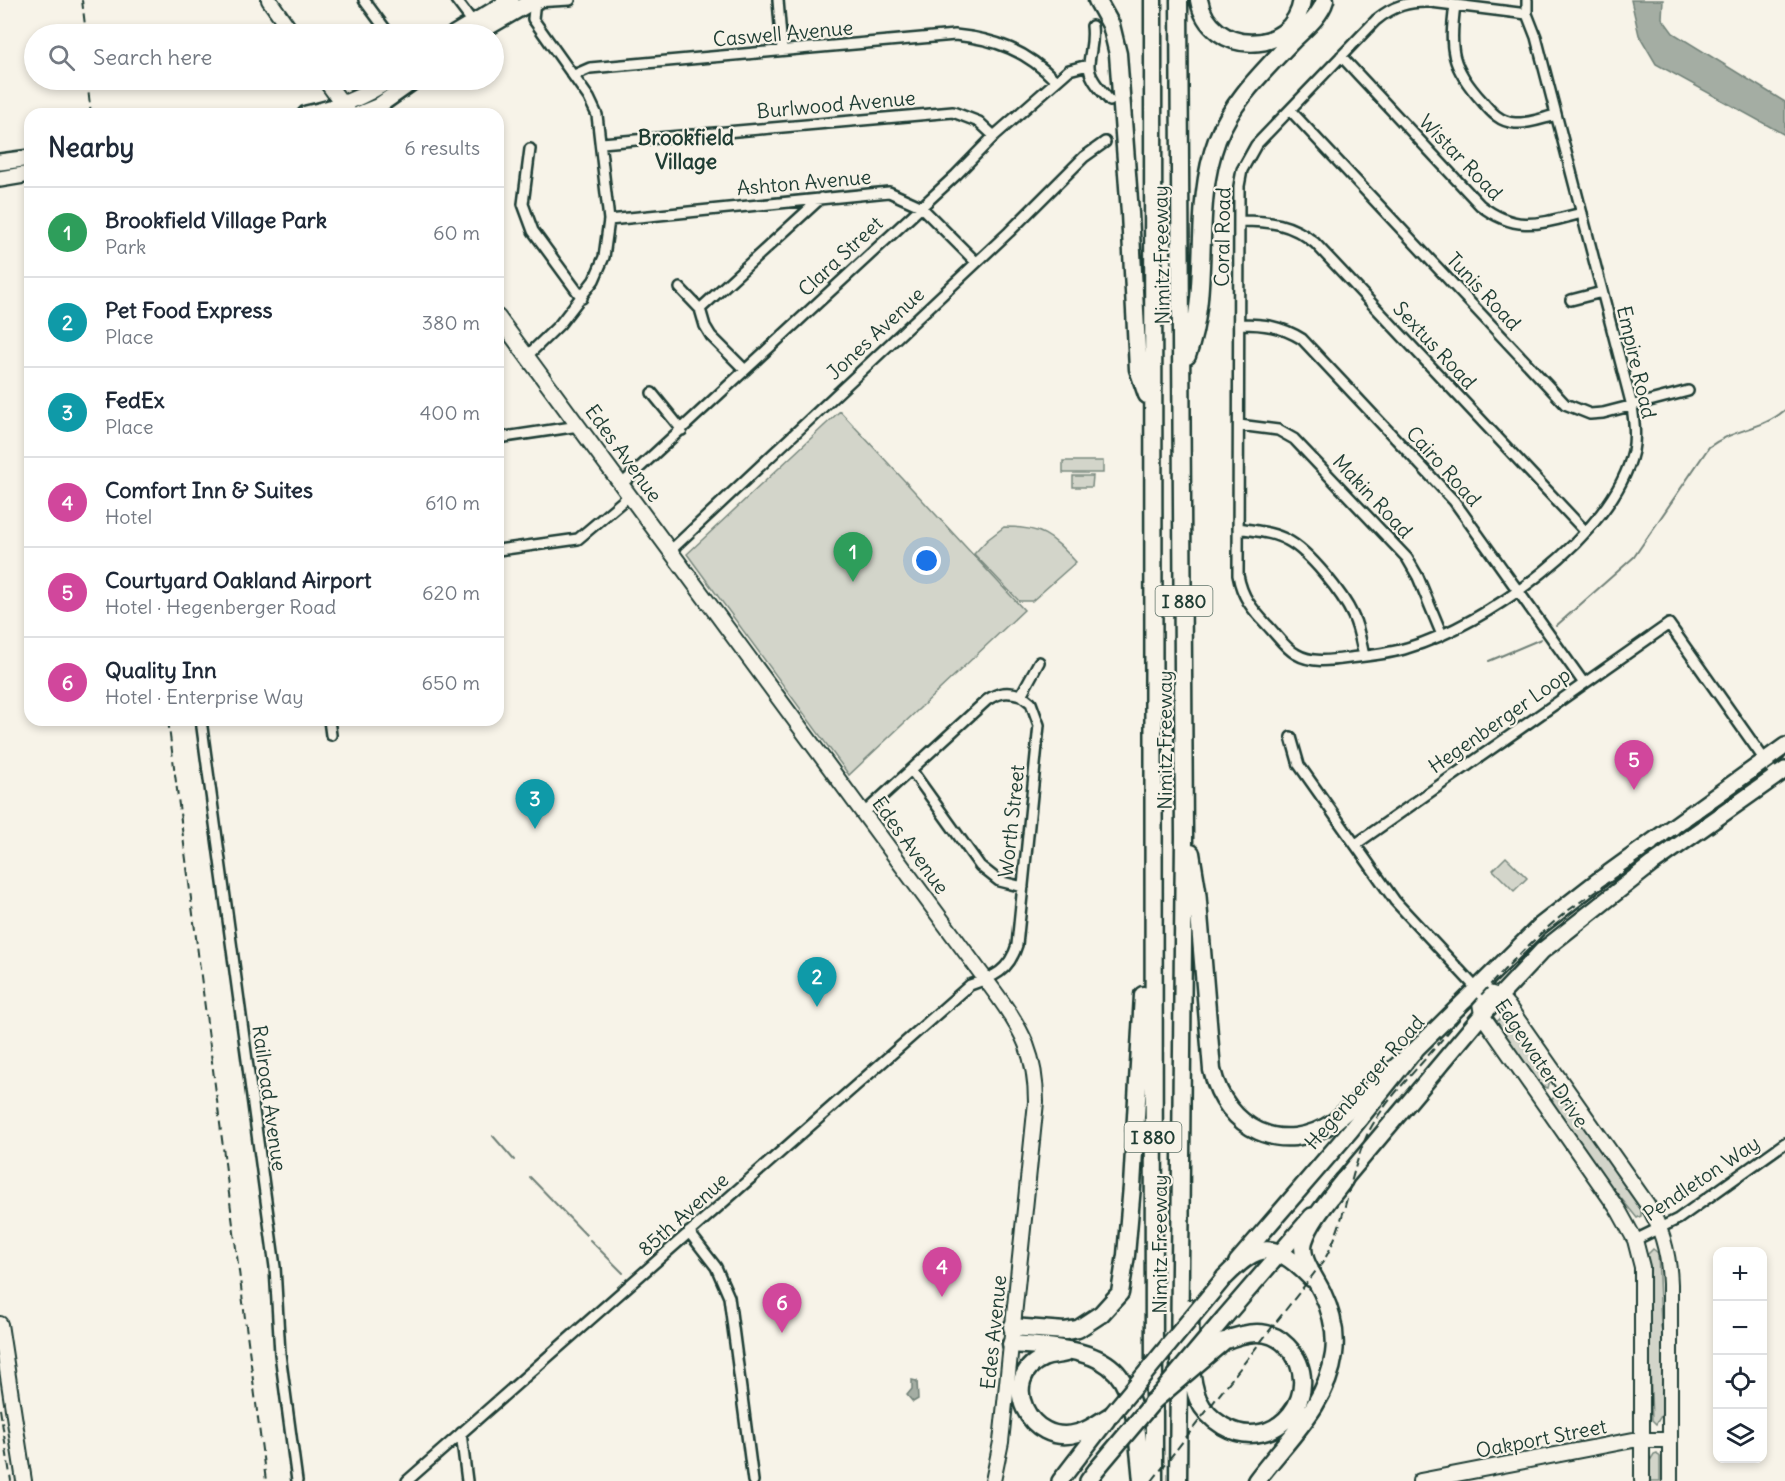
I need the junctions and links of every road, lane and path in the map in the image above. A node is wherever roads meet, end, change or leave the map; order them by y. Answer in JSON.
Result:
{"nodes":[{"id":1,"x":269,"y":0,"type":"edge"},
{"id":2,"x":364,"y":0,"type":"edge"},
{"id":3,"x":456,"y":0,"type":"edge"},
{"id":4,"x":511,"y":0,"type":"edge"},
{"id":5,"x":536,"y":0,"type":"edge"},
{"id":6,"x":570,"y":0,"type":"edge"},
{"id":7,"x":778,"y":0,"type":"edge"},
{"id":8,"x":1097,"y":0,"type":"edge"},
{"id":9,"x":1179,"y":0,"type":"edge"},
{"id":10,"x":1199,"y":0,"type":"edge"},
{"id":11,"x":1302,"y":0,"type":"edge"},
{"id":12,"x":1325,"y":0,"type":"edge"},
{"id":13,"x":1527,"y":0,"type":"edge"},
{"id":14,"x":1152,"y":3,"type":"edge"},
{"id":15,"x":1455,"y":5,"type":"junction"},
{"id":16,"x":1527,"y":14,"type":"junction"},
{"id":17,"x":286,"y":24,"type":"edge"},
{"id":18,"x":382,"y":24,"type":"edge"},
{"id":19,"x":473,"y":24,"type":"edge"},
{"id":20,"x":482,"y":24,"type":"edge"},
{"id":21,"x":486,"y":24,"type":"edge"},
{"id":22,"x":1092,"y":26,"type":"dead end"},
{"id":23,"x":782,"y":50,"type":"junction"},
{"id":24,"x":1341,"y":56,"type":"junction"},
{"id":25,"x":1088,"y":65,"type":"junction"},
{"id":26,"x":574,"y":75,"type":"junction"},
{"id":27,"x":1056,"y":81,"type":"junction"},
{"id":28,"x":332,"y":90,"type":"edge"},
{"id":29,"x":374,"y":90,"type":"edge"},
{"id":30,"x":400,"y":90,"type":"edge"},
{"id":31,"x":1110,"y":101,"type":"dead end"},
{"id":32,"x":345,"y":108,"type":"edge"},
{"id":33,"x":347,"y":108,"type":"edge"},
{"id":34,"x":373,"y":108,"type":"edge"},
{"id":35,"x":1290,"y":110,"type":"junction"},
{"id":36,"x":1556,"y":116,"type":"junction"},
{"id":37,"x":994,"y":136,"type":"junction"},
{"id":38,"x":1105,"y":142,"type":"dead end"},
{"id":39,"x":602,"y":143,"type":"junction"},
{"id":40,"x":530,"y":149,"type":"dead end"},
{"id":41,"x":24,"y":158,"type":"edge"},
{"id":42,"x":0,"y":160,"type":"edge"},
{"id":43,"x":24,"y":175,"type":"edge"},
{"id":44,"x":2,"y":179,"type":"edge"},
{"id":45,"x":821,"y":198,"type":"junction"},
{"id":46,"x":920,"y":206,"type":"junction"},
{"id":47,"x":1582,"y":213,"type":"junction"},
{"id":48,"x":609,"y":220,"type":"junction"},
{"id":49,"x":1239,"y":221,"type":"junction"},
{"id":50,"x":976,"y":262,"type":"junction"},
{"id":51,"x":680,"y":288,"type":"dead end"},
{"id":52,"x":1602,"y":292,"type":"junction"},
{"id":53,"x":582,"y":298,"type":"junction"},
{"id":54,"x":1571,"y":300,"type":"dead end"},
{"id":55,"x":700,"y":309,"type":"junction"},
{"id":56,"x":1240,"y":324,"type":"junction"},
{"id":57,"x":504,"y":333,"type":"edge"},
{"id":58,"x":527,"y":356,"type":"junction"},
{"id":59,"x":1183,"y":366,"type":"junction"},
{"id":60,"x":745,"y":370,"type":"junction"},
{"id":61,"x":1688,"y":390,"type":"dead end"},
{"id":62,"x":652,"y":393,"type":"dead end"},
{"id":63,"x":1632,"y":406,"type":"junction"},
{"id":64,"x":1151,"y":408,"type":"junction"},
{"id":65,"x":1239,"y":425,"type":"junction"},
{"id":66,"x":579,"y":426,"type":"junction"},
{"id":67,"x":682,"y":430,"type":"junction"},
{"id":68,"x":504,"y":437,"type":"edge"},
{"id":69,"x":626,"y":489,"type":"junction"},
{"id":70,"x":1238,"y":528,"type":"junction"},
{"id":71,"x":1585,"y":531,"type":"junction"},
{"id":72,"x":504,"y":549,"type":"edge"},
{"id":73,"x":670,"y":550,"type":"junction"},
{"id":74,"x":1241,"y":591,"type":"joint"},
{"id":75,"x":1519,"y":591,"type":"junction"},
{"id":76,"x":1442,"y":635,"type":"junction"},
{"id":77,"x":1364,"y":656,"type":"junction"},
{"id":78,"x":1038,"y":662,"type":"dead end"},
{"id":79,"x":1583,"y":682,"type":"junction"},
{"id":80,"x":1021,"y":695,"type":"junction"},
{"id":81,"x":202,"y":726,"type":"edge"},
{"id":82,"x":330,"y":726,"type":"edge"},
{"id":83,"x":331,"y":735,"type":"dead end"},
{"id":84,"x":1290,"y":737,"type":"dead end"},
{"id":85,"x":1785,"y":746,"type":"edge"},
{"id":86,"x":1765,"y":760,"type":"junction"},
{"id":87,"x":912,"y":771,"type":"junction"},
{"id":88,"x":1781,"y":773,"type":"edge"},
{"id":89,"x":1154,"y":793,"type":"junction"},
{"id":90,"x":864,"y":813,"type":"junction"},
{"id":91,"x":1185,"y":837,"type":"junction"},
{"id":92,"x":1356,"y":844,"type":"junction"},
{"id":93,"x":1023,"y":887,"type":"junction"},
{"id":94,"x":985,"y":980,"type":"junction"},
{"id":95,"x":1478,"y":990,"type":"junction"},
{"id":96,"x":1499,"y":996,"type":"junction"},
{"id":97,"x":1482,"y":1016,"type":"junction"},
{"id":98,"x":1414,"y":1051,"type":"junction"},
{"id":99,"x":1563,"y":1083,"type":"junction"},
{"id":100,"x":1540,"y":1098,"type":"junction"},
{"id":101,"x":1785,"y":1143,"type":"edge"},
{"id":102,"x":1344,"y":1180,"type":"junction"},
{"id":103,"x":1660,"y":1229,"type":"junction"},
{"id":104,"x":689,"y":1232,"type":"junction"},
{"id":105,"x":1635,"y":1240,"type":"junction"},
{"id":106,"x":1181,"y":1248,"type":"junction"},
{"id":107,"x":1279,"y":1252,"type":"junction"},
{"id":108,"x":1224,"y":1278,"type":"junction"},
{"id":109,"x":1322,"y":1293,"type":"junction"},
{"id":110,"x":0,"y":1324,"type":"edge"},
{"id":111,"x":1012,"y":1327,"type":"junction"},
{"id":112,"x":1011,"y":1344,"type":"junction"},
{"id":113,"x":1093,"y":1356,"type":"junction"},
{"id":114,"x":1151,"y":1403,"type":"junction"},
{"id":115,"x":1111,"y":1415,"type":"junction"},
{"id":116,"x":461,"y":1433,"type":"junction"},
{"id":117,"x":1642,"y":1440,"type":"junction"},
{"id":118,"x":1670,"y":1440,"type":"junction"},
{"id":119,"x":1092,"y":1476,"type":"edge"},
{"id":120,"x":24,"y":1481,"type":"edge"},
{"id":121,"x":297,"y":1481,"type":"edge"},
{"id":122,"x":407,"y":1481,"type":"edge"},
{"id":123,"x":467,"y":1481,"type":"edge"},
{"id":124,"x":753,"y":1481,"type":"edge"},
{"id":125,"x":993,"y":1481,"type":"edge"},
{"id":126,"x":1060,"y":1481,"type":"edge"},
{"id":127,"x":1142,"y":1481,"type":"edge"},
{"id":128,"x":1154,"y":1481,"type":"edge"},
{"id":129,"x":1178,"y":1481,"type":"edge"},
{"id":130,"x":1256,"y":1481,"type":"edge"},
{"id":131,"x":1420,"y":1481,"type":"edge"},
{"id":132,"x":1642,"y":1481,"type":"edge"},
{"id":133,"x":1670,"y":1481,"type":"edge"}],
"edges":[{"from":1,"to":17,"type":"street"},
{"from":2,"to":18,"type":"street"},
{"from":3,"to":19,"type":"street"},
{"from":4,"to":20,"type":"main road"},
{"from":5,"to":6,"type":"street"},
{"from":5,"to":21,"type":"main road"},
{"from":5,"to":26,"type":"street"},
{"from":7,"to":23,"type":"street"},
{"from":8,"to":64,"type":"highway"},
{"from":9,"to":59,"type":"highway","name":"Nimitz Freeway","number":"I 880"},
{"from":10,"to":11,"type":"highway"},
{"from":12,"to":59,"type":"highway"},
{"from":13,"to":16,"type":"street","name":"Empire Road"},
{"from":14,"to":64,"type":"highway","name":"Nimitz Freeway","number":"I 880"},
{"from":15,"to":16,"type":"street","name":"Coral Road"},
{"from":15,"to":24,"type":"street","name":"Coral Road"},
{"from":15,"to":36,"type":"street"},
{"from":16,"to":36,"type":"street","name":"Empire Road"},
{"from":22,"to":25,"type":"street"},
{"from":23,"to":26,"type":"street","name":"Caswell Avenue"},
{"from":23,"to":27,"type":"street","name":"Caswell Avenue"},
{"from":24,"to":35,"type":"street","name":"Coral Road"},
{"from":24,"to":47,"type":"street","name":"Wistar Road"},
{"from":25,"to":27,"type":"street","name":"Clara Street"},
{"from":25,"to":31,"type":"street"},
{"from":26,"to":39,"type":"street"},
{"from":27,"to":37,"type":"street","name":"Clara Street"},
{"from":28,"to":32,"type":"street"},
{"from":29,"to":33,"type":"main road"},
{"from":30,"to":34,"type":"main road"},
{"from":35,"to":49,"type":"street","name":"Coral Road"},
{"from":35,"to":63,"type":"street","name":"Tunis Road"},
{"from":36,"to":47,"type":"street","name":"Empire Road"},
{"from":37,"to":39,"type":"street","name":"Burlwood Avenue"},
{"from":37,"to":46,"type":"street","name":"Clara Street"},
{"from":38,"to":50,"type":"street","name":"Jones Avenue"},
{"from":39,"to":48,"type":"street"},
{"from":40,"to":53,"type":"street"},
{"from":41,"to":42,"type":"main road"},
{"from":42,"to":44,"type":"street"},
{"from":43,"to":44,"type":"main road"},
{"from":45,"to":46,"type":"street","name":"Ashton Avenue"},
{"from":45,"to":48,"type":"street","name":"Ashton Avenue"},
{"from":45,"to":55,"type":"street"},
{"from":46,"to":50,"type":"street","name":"Ashton Avenue"},
{"from":46,"to":60,"type":"street","name":"Clara Street"},
{"from":47,"to":52,"type":"street","name":"Empire Road"},
{"from":48,"to":53,"type":"street"},
{"from":49,"to":56,"type":"street","name":"Coral Road"},
{"from":49,"to":71,"type":"street","name":"Sextus Road"},
{"from":50,"to":73,"type":"street","name":"Jones Avenue"},
{"from":51,"to":55,"type":"street"},
{"from":52,"to":54,"type":"street"},
{"from":52,"to":63,"type":"street","name":"Empire Road"},
{"from":53,"to":58,"type":"street"},
{"from":55,"to":60,"type":"street"},
{"from":56,"to":65,"type":"street","name":"Coral Road"},
{"from":56,"to":75,"type":"street","name":"Cairo Road"},
{"from":57,"to":58,"type":"street","name":"Edes Avenue"},
{"from":58,"to":66,"type":"street","name":"Edes Avenue"},
{"from":59,"to":91,"type":"highway","name":"Nimitz Freeway","number":"I 880"},
{"from":60,"to":67,"type":"street","name":"Clara Street"},
{"from":61,"to":63,"type":"street","name":"Tunis Road"},
{"from":62,"to":67,"type":"street"},
{"from":63,"to":71,"type":"street","name":"Empire Road"},
{"from":64,"to":89,"type":"highway","name":"Nimitz Freeway","number":"I 880"},
{"from":65,"to":70,"type":"street","name":"Coral Road"},
{"from":65,"to":76,"type":"street","name":"Makin Road"},
{"from":66,"to":68,"type":"street"},
{"from":66,"to":69,"type":"street","name":"Edes Avenue"},
{"from":67,"to":69,"type":"street","name":"Clara Street"},
{"from":69,"to":72,"type":"street","name":"Clara Street"},
{"from":69,"to":73,"type":"street","name":"Edes Avenue"},
{"from":70,"to":74,"type":"street","name":"Coral Road"},
{"from":70,"to":77,"type":"street"},
{"from":71,"to":75,"type":"street","name":"Empire Road"},
{"from":73,"to":90,"type":"street","name":"Edes Avenue"},
{"from":74,"to":77,"type":"street","name":"Empire Road"},
{"from":75,"to":76,"type":"street","name":"Empire Road"},
{"from":75,"to":79,"type":"street","name":"Cairo Road"},
{"from":76,"to":77,"type":"street","name":"Empire Road"},
{"from":78,"to":80,"type":"street"},
{"from":79,"to":86,"type":"street","name":"Hegenberger Loop"},
{"from":79,"to":92,"type":"street","name":"Hegenberger Loop"},
{"from":80,"to":87,"type":"street"},
{"from":80,"to":93,"type":"street","name":"Worth Street"},
{"from":81,"to":121,"type":"street","name":"Railroad Avenue"},
{"from":82,"to":83,"type":"street"},
{"from":84,"to":92,"type":"street"},
{"from":85,"to":86,"type":"main road","name":"Hegenberger Road"},
{"from":86,"to":88,"type":"street","name":"Hegenberger Loop"},
{"from":86,"to":95,"type":"main road","name":"Hegenberger Road"},
{"from":87,"to":90,"type":"street"},
{"from":87,"to":93,"type":"street"},
{"from":88,"to":96,"type":"main road"},
{"from":89,"to":111,"type":"highway"},
{"from":89,"to":128,"type":"highway","name":"Nimitz Freeway","number":"I 880"},
{"from":90,"to":94,"type":"street","name":"Edes Avenue"},
{"from":91,"to":98,"type":"highway"},
{"from":91,"to":106,"type":"highway","name":"Nimitz Freeway","number":"I 880"},
{"from":92,"to":95,"type":"street"},
{"from":93,"to":94,"type":"street","name":"Worth Street"},
{"from":94,"to":104,"type":"street","name":"85th Avenue"},
{"from":94,"to":111,"type":"street","name":"Edes Avenue"},
{"from":95,"to":96,"type":"street","name":"Edgewater Drive"},
{"from":95,"to":97,"type":"street","name":"Edgewater Drive"},
{"from":95,"to":98,"type":"main road","name":"Hegenberger Road"},
{"from":96,"to":97,"type":"main road"},
{"from":96,"to":99,"type":"street","name":"Edgewater Drive"},
{"from":97,"to":100,"type":"street","name":"Edgewater Drive"},
{"from":97,"to":102,"type":"main road"},
{"from":98,"to":108,"type":"main road","name":"Hegenberger Road"},
{"from":99,"to":100,"type":"street"},
{"from":99,"to":103,"type":"street","name":"Edgewater Drive"},
{"from":100,"to":105,"type":"street","name":"Edgewater Drive"},
{"from":101,"to":103,"type":"street","name":"Pendleton Way"},
{"from":102,"to":107,"type":"main road"},
{"from":102,"to":109,"type":"highway"},
{"from":103,"to":105,"type":"street","name":"Pendleton Way"},
{"from":103,"to":118,"type":"street","name":"Edgewater Drive"},
{"from":104,"to":116,"type":"street","name":"85th Avenue"},
{"from":104,"to":124,"type":"street"},
{"from":105,"to":117,"type":"street","name":"Edgewater Drive"},
{"from":106,"to":114,"type":"highway","bridge":true},
{"from":106,"to":129,"type":"highway","name":"Nimitz Freeway","number":"I 880"},
{"from":107,"to":108,"type":"highway"},
{"from":107,"to":109,"type":"highway"},
{"from":107,"to":114,"type":"main road","bridge":true},
{"from":108,"to":115,"type":"main road","name":"Hegenberger Road","bridge":true},
{"from":109,"to":130,"type":"highway"},
{"from":110,"to":120,"type":"street"},
{"from":111,"to":112,"type":"street","name":"Edes Avenue"},
{"from":112,"to":113,"type":"highway"},
{"from":112,"to":125,"type":"street","name":"Edes Avenue"},
{"from":113,"to":115,"type":"highway"},
{"from":113,"to":127,"type":"highway"},
{"from":114,"to":119,"type":"main road","bridge":true},
{"from":115,"to":126,"type":"main road","name":"Hegenberger Road"},
{"from":116,"to":122,"type":"street","name":"85th Avenue"},
{"from":116,"to":123,"type":"street"},
{"from":117,"to":118,"type":"street","name":"Oakport Street"},
{"from":117,"to":131,"type":"street","name":"Oakport Street"},
{"from":117,"to":132,"type":"street","name":"Edgewater Drive"},
{"from":118,"to":133,"type":"street","name":"Edgewater Drive"}]}
